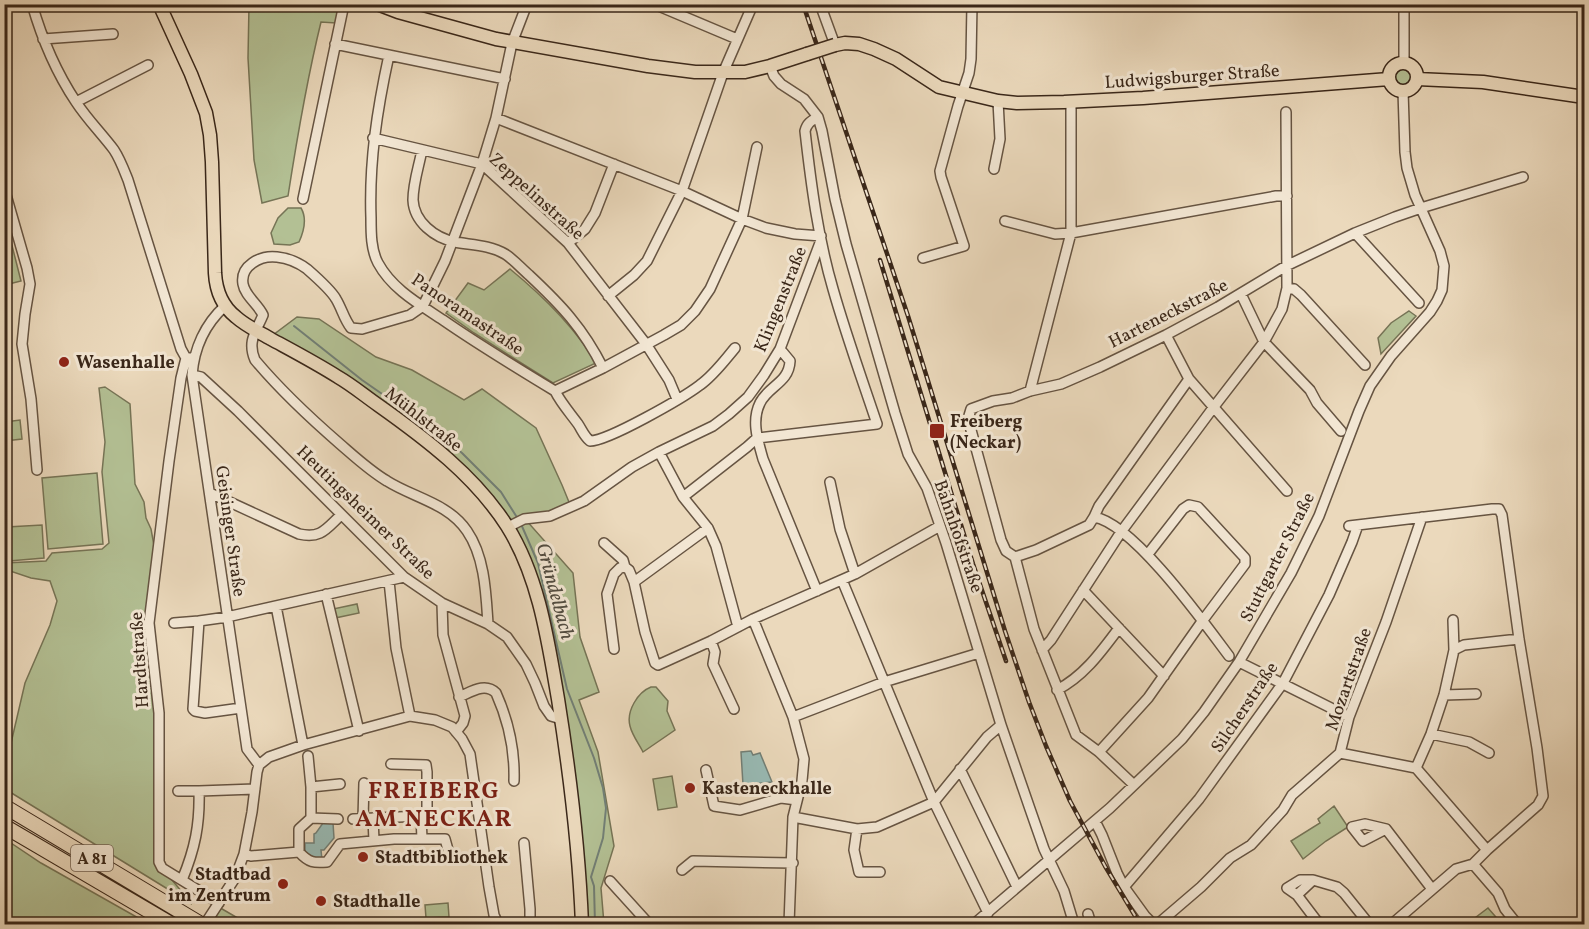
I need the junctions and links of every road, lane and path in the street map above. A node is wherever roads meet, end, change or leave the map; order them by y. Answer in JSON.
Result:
{"nodes":[{"id":1,"x":32,"y":4,"type":"edge"},
{"id":2,"x":159,"y":4,"type":"edge"},
{"id":3,"x":344,"y":4,"type":"edge"},
{"id":4,"x":377,"y":4,"type":"edge"},
{"id":5,"x":527,"y":4,"type":"edge"},
{"id":6,"x":654,"y":4,"type":"edge"},
{"id":7,"x":753,"y":4,"type":"edge"},
{"id":8,"x":820,"y":4,"type":"edge"},
{"id":9,"x":972,"y":4,"type":"edge"},
{"id":10,"x":1404,"y":4,"type":"edge"},
{"id":11,"x":390,"y":7,"type":"edge"},
{"id":12,"x":113,"y":34,"type":"dead end"},
{"id":13,"x":43,"y":39,"type":"junction"},
{"id":14,"x":737,"y":39,"type":"junction"},
{"id":15,"x":512,"y":43,"type":"junction"},
{"id":16,"x":335,"y":44,"type":"junction"},
{"id":17,"x":835,"y":45,"type":"junction"},
{"id":18,"x":389,"y":55,"type":"junction"},
{"id":19,"x":1404,"y":63,"type":"junction"},
{"id":20,"x":148,"y":65,"type":"dead end"},
{"id":21,"x":770,"y":66,"type":"junction"},
{"id":22,"x":723,"y":73,"type":"junction"},
{"id":23,"x":505,"y":79,"type":"junction"},
{"id":24,"x":1417,"y":79,"type":"junction"},
{"id":25,"x":1389,"y":80,"type":"junction"},
{"id":26,"x":1403,"y":91,"type":"junction"},
{"id":27,"x":963,"y":94,"type":"junction"},
{"id":28,"x":1584,"y":97,"type":"edge"},
{"id":29,"x":998,"y":101,"type":"junction"},
{"id":30,"x":76,"y":102,"type":"junction"},
{"id":31,"x":1071,"y":102,"type":"junction"},
{"id":32,"x":1286,"y":112,"type":"dead end"},
{"id":33,"x":818,"y":117,"type":"junction"},
{"id":34,"x":495,"y":118,"type":"junction"},
{"id":35,"x":373,"y":138,"type":"junction"},
{"id":36,"x":757,"y":147,"type":"dead end"},
{"id":37,"x":422,"y":150,"type":"junction"},
{"id":38,"x":482,"y":164,"type":"junction"},
{"id":39,"x":614,"y":164,"type":"junction"},
{"id":40,"x":994,"y":169,"type":"dead end"},
{"id":41,"x":1523,"y":177,"type":"dead end"},
{"id":42,"x":4,"y":188,"type":"edge"},
{"id":43,"x":682,"y":192,"type":"junction"},
{"id":44,"x":1287,"y":196,"type":"junction"},
{"id":45,"x":303,"y":199,"type":"dead end"},
{"id":46,"x":1421,"y":208,"type":"junction"},
{"id":47,"x":742,"y":219,"type":"junction"},
{"id":48,"x":1005,"y":221,"type":"dead end"},
{"id":49,"x":1355,"y":233,"type":"junction"},
{"id":50,"x":1071,"y":234,"type":"junction"},
{"id":51,"x":821,"y":238,"type":"junction"},
{"id":52,"x":453,"y":242,"type":"junction"},
{"id":53,"x":568,"y":243,"type":"junction"},
{"id":54,"x":923,"y":258,"type":"dead end"},
{"id":55,"x":1286,"y":267,"type":"junction"},
{"id":56,"x":1287,"y":288,"type":"junction"},
{"id":57,"x":1241,"y":294,"type":"junction"},
{"id":58,"x":608,"y":296,"type":"junction"},
{"id":59,"x":1419,"y":303,"type":"dead end"},
{"id":60,"x":225,"y":306,"type":"junction"},
{"id":61,"x":423,"y":306,"type":"junction"},
{"id":62,"x":256,"y":330,"type":"junction"},
{"id":63,"x":1166,"y":335,"type":"junction"},
{"id":64,"x":1264,"y":342,"type":"junction"},
{"id":65,"x":646,"y":344,"type":"junction"},
{"id":66,"x":735,"y":348,"type":"dead end"},
{"id":67,"x":780,"y":349,"type":"junction"},
{"id":68,"x":189,"y":358,"type":"junction"},
{"id":69,"x":1365,"y":365,"type":"dead end"},
{"id":70,"x":603,"y":368,"type":"junction"},
{"id":71,"x":192,"y":375,"type":"junction"},
{"id":72,"x":1190,"y":379,"type":"junction"},
{"id":73,"x":555,"y":391,"type":"junction"},
{"id":74,"x":1030,"y":391,"type":"junction"},
{"id":75,"x":677,"y":399,"type":"junction"},
{"id":76,"x":1213,"y":408,"type":"junction"},
{"id":77,"x":1341,"y":431,"type":"dead end"},
{"id":78,"x":757,"y":438,"type":"junction"},
{"id":79,"x":658,"y":452,"type":"junction"},
{"id":80,"x":37,"y":470,"type":"dead end"},
{"id":81,"x":830,"y":482,"type":"dead end"},
{"id":82,"x":1287,"y":491,"type":"dead end"},
{"id":83,"x":210,"y":493,"type":"junction"},
{"id":84,"x":683,"y":497,"type":"junction"},
{"id":85,"x":341,"y":515,"type":"junction"},
{"id":86,"x":1094,"y":517,"type":"junction"},
{"id":87,"x":1422,"y":517,"type":"junction"},
{"id":88,"x":510,"y":526,"type":"junction"},
{"id":89,"x":940,"y":526,"type":"junction"},
{"id":90,"x":708,"y":528,"type":"junction"},
{"id":91,"x":1121,"y":532,"type":"junction"},
{"id":92,"x":604,"y":543,"type":"dead end"},
{"id":93,"x":1148,"y":555,"type":"junction"},
{"id":94,"x":1015,"y":557,"type":"junction"},
{"id":95,"x":625,"y":567,"type":"junction"},
{"id":96,"x":855,"y":574,"type":"junction"},
{"id":97,"x":404,"y":577,"type":"junction"},
{"id":98,"x":842,"y":580,"type":"junction"},
{"id":99,"x":388,"y":581,"type":"junction"},
{"id":100,"x":634,"y":582,"type":"junction"},
{"id":101,"x":1083,"y":590,"type":"junction"},
{"id":102,"x":817,"y":591,"type":"junction"},
{"id":103,"x":326,"y":594,"type":"junction"},
{"id":104,"x":442,"y":603,"type":"junction"},
{"id":105,"x":276,"y":606,"type":"junction"},
{"id":106,"x":227,"y":617,"type":"junction"},
{"id":107,"x":753,"y":619,"type":"junction"},
{"id":108,"x":1203,"y":620,"type":"junction"},
{"id":109,"x":1453,"y":620,"type":"dead end"},
{"id":110,"x":199,"y":621,"type":"junction"},
{"id":111,"x":174,"y":623,"type":"dead end"},
{"id":112,"x":488,"y":624,"type":"junction"},
{"id":113,"x":738,"y":627,"type":"junction"},
{"id":114,"x":1119,"y":628,"type":"junction"},
{"id":115,"x":1519,"y":639,"type":"junction"},
{"id":116,"x":711,"y":641,"type":"junction"},
{"id":117,"x":614,"y":649,"type":"dead end"},
{"id":118,"x":1042,"y":650,"type":"junction"},
{"id":119,"x":1454,"y":650,"type":"junction"},
{"id":120,"x":979,"y":653,"type":"junction"},
{"id":121,"x":1229,"y":656,"type":"dead end"},
{"id":122,"x":1239,"y":662,"type":"junction"},
{"id":123,"x":1164,"y":676,"type":"junction"},
{"id":124,"x":884,"y":682,"type":"junction"},
{"id":125,"x":1283,"y":683,"type":"junction"},
{"id":126,"x":1057,"y":690,"type":"junction"},
{"id":127,"x":1476,"y":694,"type":"dead end"},
{"id":128,"x":1444,"y":695,"type":"junction"},
{"id":129,"x":459,"y":697,"type":"junction"},
{"id":130,"x":241,"y":708,"type":"junction"},
{"id":131,"x":734,"y":709,"type":"dead end"},
{"id":132,"x":410,"y":716,"type":"junction"},
{"id":133,"x":793,"y":717,"type":"junction"},
{"id":134,"x":1349,"y":717,"type":"junction"},
{"id":135,"x":561,"y":719,"type":"junction"},
{"id":136,"x":1001,"y":725,"type":"junction"},
{"id":137,"x":359,"y":731,"type":"junction"},
{"id":138,"x":456,"y":732,"type":"junction"},
{"id":139,"x":1431,"y":735,"type":"junction"},
{"id":140,"x":303,"y":745,"type":"junction"},
{"id":141,"x":1099,"y":752,"type":"junction"},
{"id":142,"x":1340,"y":753,"type":"junction"},
{"id":143,"x":1489,"y":753,"type":"dead end"},
{"id":144,"x":308,"y":756,"type":"dead end"},
{"id":145,"x":391,"y":764,"type":"dead end"},
{"id":146,"x":259,"y":765,"type":"junction"},
{"id":147,"x":1416,"y":768,"type":"junction"},
{"id":148,"x":960,"y":769,"type":"junction"},
{"id":149,"x":706,"y":770,"type":"dead end"},
{"id":150,"x":514,"y":781,"type":"dead end"},
{"id":151,"x":363,"y":783,"type":"dead end"},
{"id":152,"x":340,"y":784,"type":"dead end"},
{"id":153,"x":1134,"y":785,"type":"junction"},
{"id":154,"x":311,"y":787,"type":"junction"},
{"id":155,"x":255,"y":789,"type":"junction"},
{"id":156,"x":178,"y":791,"type":"dead end"},
{"id":157,"x":199,"y":791,"type":"junction"},
{"id":158,"x":797,"y":800,"type":"junction"},
{"id":159,"x":934,"y":802,"type":"junction"},
{"id":160,"x":4,"y":806,"type":"edge"},
{"id":161,"x":421,"y":816,"type":"junction"},
{"id":162,"x":793,"y":817,"type":"junction"},
{"id":163,"x":311,"y":818,"type":"junction"},
{"id":164,"x":363,"y":818,"type":"junction"},
{"id":165,"x":338,"y":819,"type":"dead end"},
{"id":166,"x":1095,"y":821,"type":"junction"},
{"id":167,"x":4,"y":826,"type":"edge"},
{"id":168,"x":858,"y":829,"type":"junction"},
{"id":169,"x":1386,"y":829,"type":"dead end"},
{"id":170,"x":422,"y":839,"type":"junction"},
{"id":171,"x":374,"y":841,"type":"junction"},
{"id":172,"x":524,"y":843,"type":"dead end"},
{"id":173,"x":459,"y":844,"type":"dead end"},
{"id":174,"x":447,"y":846,"type":"junction"},
{"id":175,"x":1487,"y":850,"type":"junction"},
{"id":176,"x":299,"y":852,"type":"junction"},
{"id":177,"x":244,"y":854,"type":"junction"},
{"id":178,"x":450,"y":857,"type":"dead end"},
{"id":179,"x":1049,"y":859,"type":"junction"},
{"id":180,"x":793,"y":862,"type":"junction"},
{"id":181,"x":1473,"y":864,"type":"junction"},
{"id":182,"x":682,"y":870,"type":"dead end"},
{"id":183,"x":880,"y":872,"type":"dead end"},
{"id":184,"x":182,"y":880,"type":"junction"},
{"id":185,"x":610,"y":880,"type":"dead end"},
{"id":186,"x":1017,"y":887,"type":"junction"},
{"id":187,"x":1124,"y":887,"type":"junction"},
{"id":188,"x":1432,"y":889,"type":"junction"},
{"id":189,"x":218,"y":904,"type":"junction"},
{"id":190,"x":988,"y":913,"type":"junction"},
{"id":191,"x":1088,"y":914,"type":"dead end"},
{"id":192,"x":1398,"y":922,"type":"edge"},
{"id":193,"x":171,"y":924,"type":"edge"},
{"id":194,"x":203,"y":924,"type":"edge"},
{"id":195,"x":498,"y":924,"type":"edge"},
{"id":196,"x":530,"y":924,"type":"edge"},
{"id":197,"x":582,"y":924,"type":"edge"},
{"id":198,"x":649,"y":924,"type":"edge"},
{"id":199,"x":789,"y":924,"type":"edge"},
{"id":200,"x":974,"y":924,"type":"edge"},
{"id":201,"x":1074,"y":924,"type":"edge"},
{"id":202,"x":1091,"y":924,"type":"edge"},
{"id":203,"x":1155,"y":924,"type":"edge"},
{"id":204,"x":1321,"y":924,"type":"edge"},
{"id":205,"x":1369,"y":924,"type":"edge"},
{"id":206,"x":1517,"y":924,"type":"edge"}],
"edges":[{"from":1,"to":13,"type":"street"},
{"from":2,"to":60,"type":"main road"},
{"from":3,"to":16,"type":"street"},
{"from":4,"to":11,"type":"main road","name":"Ludwigsburger Straße"},
{"from":5,"to":15,"type":"street"},
{"from":6,"to":14,"type":"street"},
{"from":7,"to":14,"type":"street"},
{"from":8,"to":17,"type":"street"},
{"from":9,"to":27,"type":"street"},
{"from":10,"to":19,"type":"street"},
{"from":11,"to":15,"type":"main road","name":"Ludwigsburger Straße"},
{"from":12,"to":13,"type":"street"},
{"from":13,"to":30,"type":"street"},
{"from":14,"to":22,"type":"street"},
{"from":15,"to":22,"type":"main road","name":"Ludwigsburger Straße"},
{"from":15,"to":23,"type":"street"},
{"from":16,"to":18,"type":"street"},
{"from":16,"to":45,"type":"street"},
{"from":17,"to":21,"type":"main road","name":"Ludwigsburger Straße","bridge":true},
{"from":17,"to":27,"type":"main road","name":"Ludwigsburger Straße"},
{"from":18,"to":23,"type":"street"},
{"from":18,"to":35,"type":"street","name":"Panoramastraße"},
{"from":19,"to":24,"type":"main road"},
{"from":19,"to":25,"type":"main road"},
{"from":20,"to":30,"type":"street"},
{"from":21,"to":22,"type":"main road","name":"Ludwigsburger Straße"},
{"from":21,"to":33,"type":"street","name":"Bahnhofstraße"},
{"from":22,"to":43,"type":"street"},
{"from":23,"to":34,"type":"street"},
{"from":24,"to":26,"type":"main road"},
{"from":24,"to":28,"type":"main road"},
{"from":25,"to":26,"type":"main road"},
{"from":25,"to":31,"type":"main road","name":"Ludwigsburger Straße"},
{"from":26,"to":46,"type":"street","name":"Stuttgarter Straße"},
{"from":27,"to":29,"type":"main road","name":"Ludwigsburger Straße"},
{"from":27,"to":54,"type":"street"},
{"from":29,"to":31,"type":"main road","name":"Ludwigsburger Straße"},
{"from":29,"to":40,"type":"street"},
{"from":30,"to":68,"type":"street"},
{"from":31,"to":50,"type":"street"},
{"from":32,"to":44,"type":"street"},
{"from":33,"to":51,"type":"street","name":"Klingenstraße"},
{"from":33,"to":89,"type":"street","name":"Bahnhofstraße"},
{"from":34,"to":38,"type":"street"},
{"from":34,"to":39,"type":"street"},
{"from":35,"to":37,"type":"street","name":"Zeppelinstraße"},
{"from":35,"to":61,"type":"street","name":"Panoramastraße"},
{"from":36,"to":47,"type":"street"},
{"from":37,"to":38,"type":"street","name":"Zeppelinstraße"},
{"from":37,"to":52,"type":"street"},
{"from":38,"to":52,"type":"street"},
{"from":38,"to":53,"type":"street","name":"Zeppelinstraße"},
{"from":39,"to":43,"type":"street"},
{"from":39,"to":53,"type":"street"},
{"from":41,"to":46,"type":"street","name":"Harteneckstraße"},
{"from":42,"to":80,"type":"street"},
{"from":43,"to":47,"type":"street"},
{"from":43,"to":58,"type":"street"},
{"from":44,"to":50,"type":"street"},
{"from":44,"to":55,"type":"street"},
{"from":46,"to":49,"type":"street","name":"Harteneckstraße"},
{"from":46,"to":122,"type":"street","name":"Stuttgarter Straße"},
{"from":47,"to":51,"type":"street"},
{"from":47,"to":65,"type":"street"},
{"from":48,"to":50,"type":"street"},
{"from":49,"to":55,"type":"street","name":"Harteneckstraße"},
{"from":49,"to":59,"type":"street"},
{"from":50,"to":74,"type":"street"},
{"from":51,"to":67,"type":"street","name":"Klingenstraße"},
{"from":51,"to":78,"type":"street"},
{"from":52,"to":61,"type":"street"},
{"from":52,"to":70,"type":"street"},
{"from":53,"to":58,"type":"street","name":"Zeppelinstraße"},
{"from":55,"to":56,"type":"street"},
{"from":55,"to":57,"type":"street","name":"Harteneckstraße"},
{"from":56,"to":64,"type":"street"},
{"from":56,"to":69,"type":"street"},
{"from":57,"to":63,"type":"street","name":"Harteneckstraße"},
{"from":57,"to":64,"type":"street"},
{"from":58,"to":65,"type":"street","name":"Zeppelinstraße"},
{"from":60,"to":62,"type":"main road","name":"Mühlstraße"},
{"from":60,"to":68,"type":"street","name":"Geisinger Straße"},
{"from":61,"to":62,"type":"street"},
{"from":61,"to":73,"type":"street","name":"Panoramastraße"},
{"from":62,"to":88,"type":"main road","name":"Mühlstraße"},
{"from":62,"to":112,"type":"street"},
{"from":63,"to":72,"type":"street"},
{"from":63,"to":74,"type":"street","name":"Harteneckstraße"},
{"from":64,"to":76,"type":"street"},
{"from":64,"to":77,"type":"street"},
{"from":65,"to":70,"type":"street"},
{"from":65,"to":75,"type":"street","name":"Zeppelinstraße"},
{"from":66,"to":75,"type":"street"},
{"from":67,"to":78,"type":"street"},
{"from":67,"to":79,"type":"street","name":"Klingenstraße"},
{"from":68,"to":71,"type":"street","name":"Geisinger Straße"},
{"from":68,"to":184,"type":"street","name":"Hardtstraße"},
{"from":70,"to":73,"type":"street"},
{"from":71,"to":83,"type":"street","name":"Geisinger Straße"},
{"from":71,"to":85,"type":"street","name":"Heutingsheimer Straße"},
{"from":72,"to":76,"type":"street"},
{"from":72,"to":86,"type":"street"},
{"from":73,"to":75,"type":"street","name":"Panoramastraße"},
{"from":74,"to":94,"type":"street","name":"Harteneckstraße"},
{"from":76,"to":82,"type":"street"},
{"from":76,"to":91,"type":"street"},
{"from":78,"to":84,"type":"street"},
{"from":78,"to":102,"type":"street"},
{"from":79,"to":84,"type":"street"},
{"from":79,"to":88,"type":"street","name":"Klingenstraße"},
{"from":81,"to":96,"type":"street"},
{"from":83,"to":85,"type":"street"},
{"from":83,"to":106,"type":"street","name":"Geisinger Straße"},
{"from":84,"to":90,"type":"street"},
{"from":85,"to":97,"type":"street","name":"Heutingsheimer Straße"},
{"from":86,"to":91,"type":"street"},
{"from":86,"to":94,"type":"street"},
{"from":87,"to":115,"type":"street"},
{"from":87,"to":125,"type":"street","name":"Silcherstraße"},
{"from":87,"to":134,"type":"street","name":"Mozartstraße"},
{"from":88,"to":135,"type":"main road","name":"Mühlstraße"},
{"from":89,"to":96,"type":"street"},
{"from":89,"to":120,"type":"street","name":"Bahnhofstraße"},
{"from":90,"to":100,"type":"street"},
{"from":90,"to":113,"type":"street"},
{"from":91,"to":93,"type":"street"},
{"from":91,"to":101,"type":"street"},
{"from":92,"to":95,"type":"street"},
{"from":93,"to":108,"type":"street"},
{"from":93,"to":108,"type":"street"},
{"from":94,"to":118,"type":"street"},
{"from":95,"to":100,"type":"street"},
{"from":95,"to":117,"type":"street"},
{"from":96,"to":98,"type":"street"},
{"from":97,"to":99,"type":"street"},
{"from":97,"to":104,"type":"street","name":"Heutingsheimer Straße"},
{"from":98,"to":102,"type":"street"},
{"from":98,"to":124,"type":"street"},
{"from":99,"to":103,"type":"street"},
{"from":99,"to":132,"type":"street"},
{"from":100,"to":116,"type":"street"},
{"from":101,"to":114,"type":"street"},
{"from":101,"to":118,"type":"street"},
{"from":102,"to":107,"type":"street"},
{"from":103,"to":105,"type":"street"},
{"from":103,"to":137,"type":"street"},
{"from":104,"to":112,"type":"street","name":"Heutingsheimer Straße"},
{"from":104,"to":129,"type":"street"},
{"from":105,"to":106,"type":"street"},
{"from":105,"to":140,"type":"street"},
{"from":106,"to":110,"type":"street"},
{"from":106,"to":130,"type":"street","name":"Geisinger Straße"},
{"from":107,"to":113,"type":"street"},
{"from":107,"to":133,"type":"street"},
{"from":108,"to":121,"type":"street"},
{"from":108,"to":123,"type":"street"},
{"from":109,"to":119,"type":"street"},
{"from":110,"to":111,"type":"street"},
{"from":110,"to":130,"type":"street"},
{"from":112,"to":135,"type":"street","name":"Heutingsheimer Straße"},
{"from":113,"to":116,"type":"street"},
{"from":114,"to":123,"type":"street"},
{"from":114,"to":126,"type":"street"},
{"from":115,"to":119,"type":"street"},
{"from":115,"to":175,"type":"street"},
{"from":116,"to":131,"type":"street"},
{"from":118,"to":126,"type":"street"},
{"from":119,"to":128,"type":"street"},
{"from":120,"to":124,"type":"street"},
{"from":120,"to":136,"type":"street","name":"Bahnhofstraße"},
{"from":122,"to":125,"type":"street"},
{"from":122,"to":153,"type":"street","name":"Stuttgarter Straße"},
{"from":123,"to":141,"type":"street"},
{"from":124,"to":133,"type":"street"},
{"from":124,"to":159,"type":"street"},
{"from":125,"to":134,"type":"street"},
{"from":125,"to":187,"type":"street","name":"Silcherstraße"},
{"from":126,"to":141,"type":"street"},
{"from":127,"to":128,"type":"street"},
{"from":128,"to":139,"type":"street"},
{"from":129,"to":138,"type":"street"},
{"from":129,"to":150,"type":"street"},
{"from":130,"to":146,"type":"street","name":"Geisinger Straße"},
{"from":132,"to":137,"type":"street"},
{"from":132,"to":138,"type":"street"},
{"from":133,"to":158,"type":"street"},
{"from":134,"to":142,"type":"street","name":"Mozartstraße"},
{"from":135,"to":197,"type":"main road","name":"Mühlstraße"},
{"from":136,"to":148,"type":"street"},
{"from":136,"to":179,"type":"street","name":"Bahnhofstraße"},
{"from":137,"to":140,"type":"street"},
{"from":138,"to":195,"type":"street"},
{"from":139,"to":143,"type":"street"},
{"from":139,"to":147,"type":"street"},
{"from":140,"to":146,"type":"street"},
{"from":141,"to":153,"type":"street"},
{"from":142,"to":147,"type":"street"},
{"from":142,"to":203,"type":"street","name":"Mozartstraße"},
{"from":144,"to":154,"type":"street"},
{"from":145,"to":161,"type":"street"},
{"from":146,"to":155,"type":"street"},
{"from":147,"to":175,"type":"street"},
{"from":148,"to":159,"type":"street"},
{"from":148,"to":186,"type":"street"},
{"from":149,"to":158,"type":"street"},
{"from":151,"to":164,"type":"street"},
{"from":152,"to":154,"type":"street"},
{"from":153,"to":166,"type":"street","name":"Stuttgarter Straße"},
{"from":154,"to":163,"type":"street"},
{"from":155,"to":157,"type":"street"},
{"from":155,"to":177,"type":"street"},
{"from":156,"to":157,"type":"street"},
{"from":157,"to":184,"type":"street"},
{"from":158,"to":162,"type":"street"},
{"from":159,"to":168,"type":"street"},
{"from":159,"to":190,"type":"street"},
{"from":160,"to":194,"type":"highway","number":"A 81"},
{"from":161,"to":164,"type":"street"},
{"from":161,"to":170,"type":"street"},
{"from":162,"to":168,"type":"street"},
{"from":162,"to":180,"type":"street"},
{"from":163,"to":165,"type":"street"},
{"from":163,"to":176,"type":"street"},
{"from":164,"to":171,"type":"street"},
{"from":166,"to":179,"type":"street","name":"Stuttgarter Straße"},
{"from":166,"to":187,"type":"street"},
{"from":167,"to":193,"type":"highway","number":"A 81"},
{"from":168,"to":183,"type":"street"},
{"from":169,"to":188,"type":"street"},
{"from":170,"to":171,"type":"street"},
{"from":170,"to":174,"type":"street"},
{"from":171,"to":176,"type":"street"},
{"from":172,"to":196,"type":"street"},
{"from":173,"to":174,"type":"street"},
{"from":174,"to":178,"type":"street"},
{"from":175,"to":181,"type":"street"},
{"from":176,"to":177,"type":"street"},
{"from":177,"to":189,"type":"street"},
{"from":179,"to":186,"type":"street","name":"Stuttgarter Straße"},
{"from":179,"to":201,"type":"street","name":"Bahnhofstraße"},
{"from":180,"to":182,"type":"street"},
{"from":180,"to":199,"type":"street"},
{"from":181,"to":188,"type":"street"},
{"from":181,"to":206,"type":"street"},
{"from":184,"to":189,"type":"street"},
{"from":185,"to":198,"type":"street"},
{"from":186,"to":190,"type":"street","name":"Stuttgarter Straße"},
{"from":187,"to":203,"type":"street"},
{"from":188,"to":192,"type":"street"},
{"from":189,"to":194,"type":"street"},
{"from":190,"to":200,"type":"street","name":"Stuttgarter Straße"},
{"from":191,"to":202,"type":"street"},
{"from":204,"to":205,"type":"street"}]}
